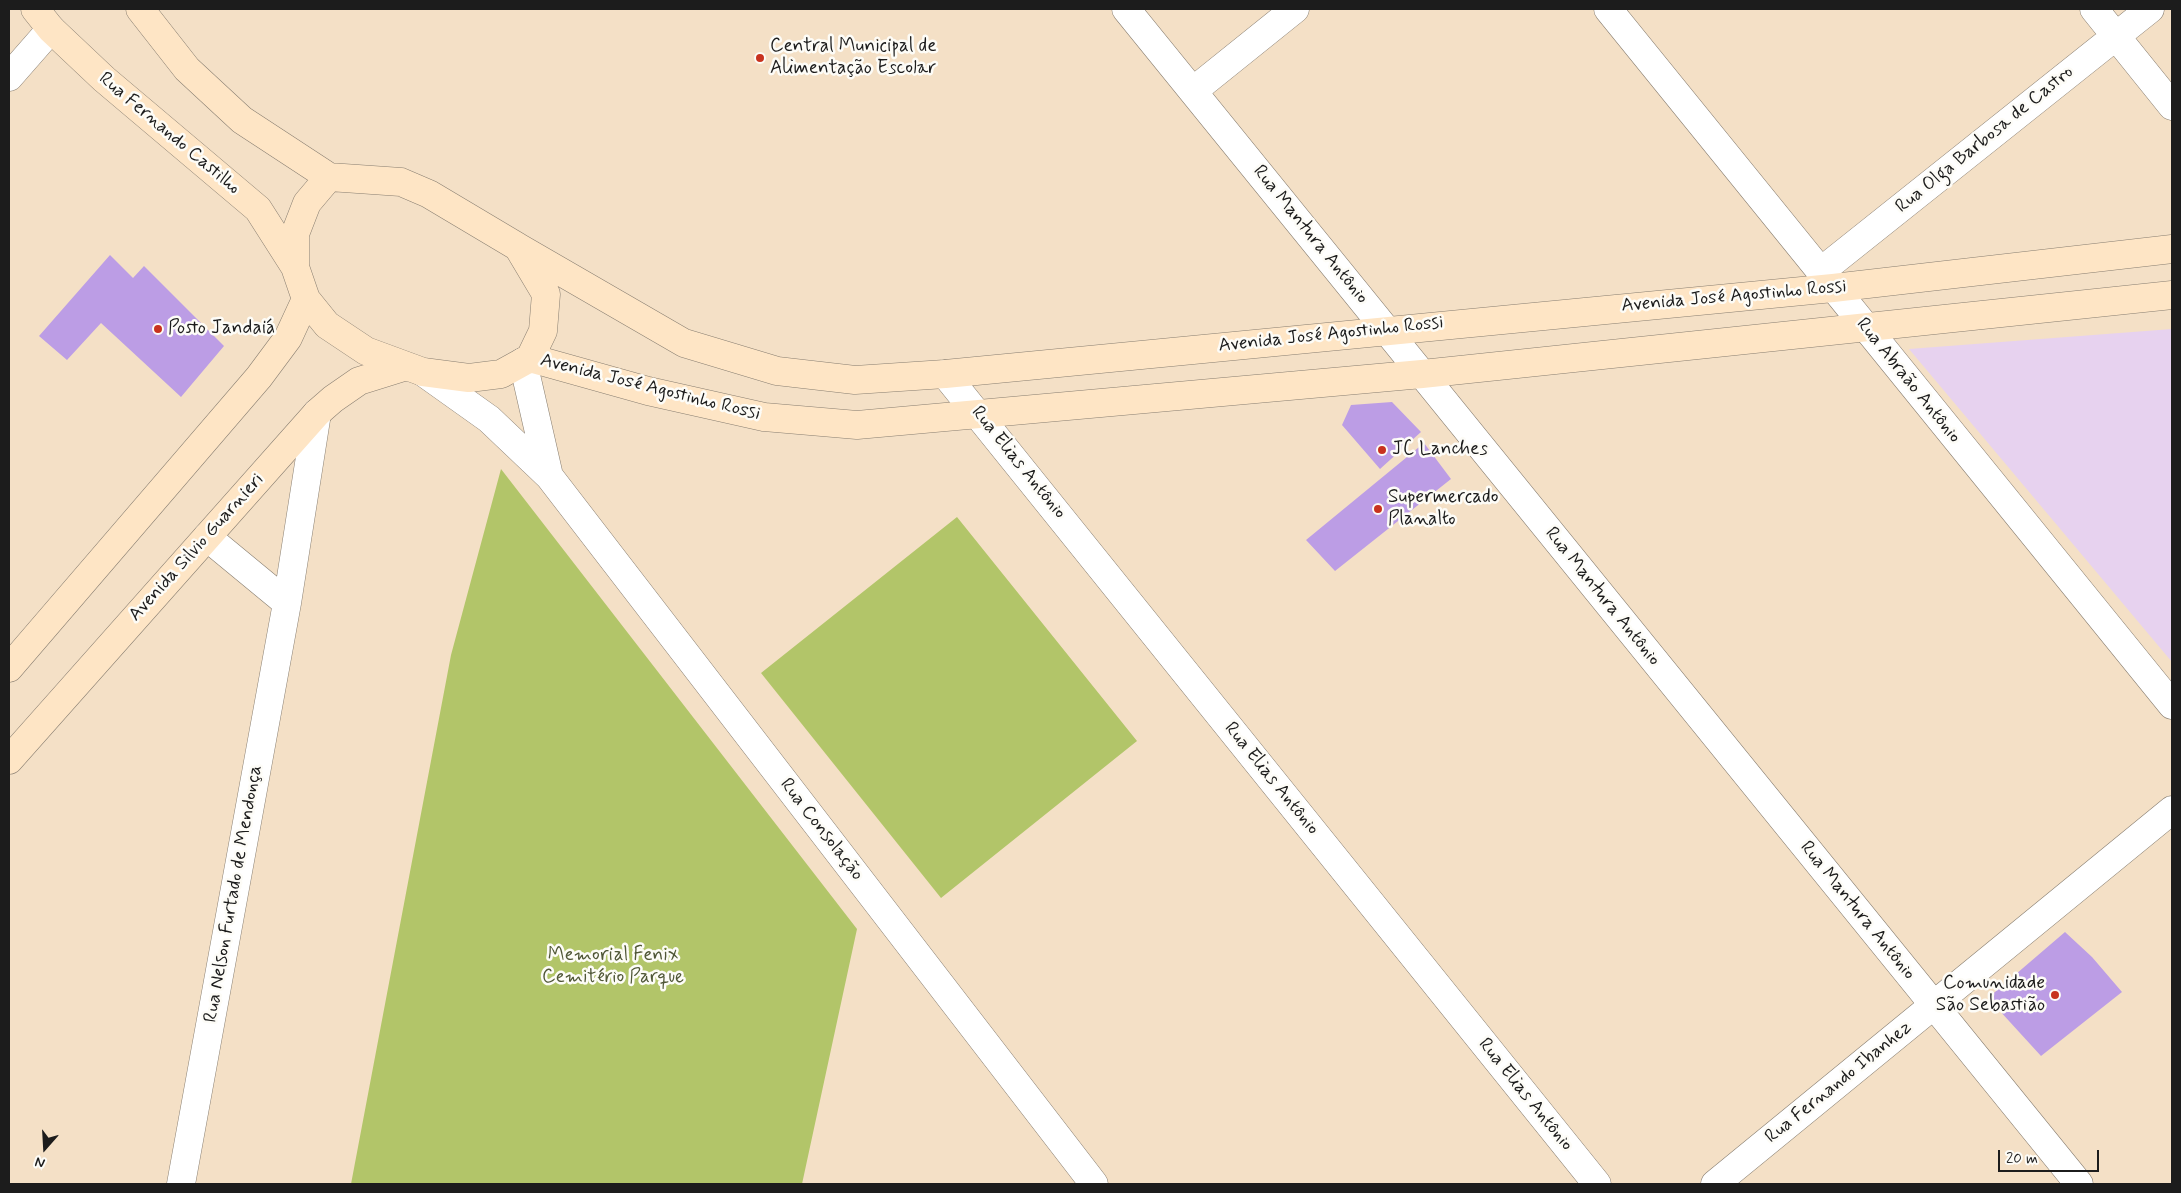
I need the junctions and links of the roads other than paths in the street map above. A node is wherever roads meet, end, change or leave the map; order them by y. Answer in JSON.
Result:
{"nodes":[{"id":1,"x":140,"y":9,"type":"edge"},
{"id":2,"x":1126,"y":9,"type":"edge"},
{"id":3,"x":1296,"y":9,"type":"edge"},
{"id":4,"x":1608,"y":9,"type":"edge"},
{"id":5,"x":2094,"y":9,"type":"edge"},
{"id":6,"x":2150,"y":9,"type":"edge"},
{"id":7,"x":43,"y":19,"type":"edge"},
{"id":8,"x":2116,"y":36,"type":"junction"},
{"id":9,"x":9,"y":77,"type":"edge"},
{"id":10,"x":1193,"y":91,"type":"junction"},
{"id":11,"x":2172,"y":106,"type":"edge"},
{"id":12,"x":329,"y":177,"type":"junction"},
{"id":13,"x":518,"y":247,"type":"junction"},
{"id":14,"x":2172,"y":249,"type":"edge"},
{"id":15,"x":295,"y":268,"type":"junction"},
{"id":16,"x":1826,"y":280,"type":"junction"},
{"id":17,"x":2172,"y":295,"type":"edge"},
{"id":18,"x":306,"y":299,"type":"junction"},
{"id":19,"x":1865,"y":328,"type":"junction"},
{"id":20,"x":1386,"y":330,"type":"junction"},
{"id":21,"x":527,"y":360,"type":"junction"},
{"id":22,"x":415,"y":369,"type":"junction"},
{"id":23,"x":945,"y":374,"type":"junction"},
{"id":24,"x":1422,"y":374,"type":"junction"},
{"id":25,"x":317,"y":413,"type":"junction"},
{"id":26,"x":979,"y":415,"type":"junction"},
{"id":27,"x":549,"y":476,"type":"junction"},
{"id":28,"x":207,"y":537,"type":"junction"},
{"id":29,"x":287,"y":603,"type":"junction"},
{"id":30,"x":9,"y":668,"type":"edge"},
{"id":31,"x":2172,"y":705,"type":"edge"},
{"id":32,"x":9,"y":760,"type":"edge"},
{"id":33,"x":2172,"y":810,"type":"edge"},
{"id":34,"x":1934,"y":1005,"type":"junction"},
{"id":35,"x":181,"y":1184,"type":"edge"},
{"id":36,"x":1094,"y":1184,"type":"edge"},
{"id":37,"x":1597,"y":1184,"type":"edge"},
{"id":38,"x":1715,"y":1184,"type":"edge"},
{"id":39,"x":2079,"y":1184,"type":"edge"}],
"edges":[{"from":1,"to":12,"type":"street"},
{"from":2,"to":10,"type":"street","name":"Rua Mantura Antônio"},
{"from":3,"to":10,"type":"street"},
{"from":4,"to":16,"type":"street","name":"Rua Abraão Antônio"},
{"from":5,"to":8,"type":"street"},
{"from":6,"to":8,"type":"street","name":"Rua Olga Barbosa de Castro"},
{"from":7,"to":9,"type":"street"},
{"from":7,"to":15,"type":"street","name":"Rua Fernando Castilho"},
{"from":8,"to":11,"type":"street"},
{"from":8,"to":16,"type":"street","name":"Rua Olga Barbosa de Castro"},
{"from":10,"to":20,"type":"street","name":"Rua Mantura Antônio"},
{"from":12,"to":13,"type":"street","name":"Avenida José Agostinho Rossi"},
{"from":12,"to":15,"type":"street"},
{"from":13,"to":21,"type":"street"},
{"from":13,"to":23,"type":"street","name":"Avenida José Agostinho Rossi"},
{"from":14,"to":16,"type":"street","name":"Avenida José Agostinho Rossi"},
{"from":15,"to":18,"type":"street"},
{"from":16,"to":19,"type":"street","name":"Rua Abraão Antônio"},
{"from":16,"to":20,"type":"street","name":"Avenida José Agostinho Rossi"},
{"from":17,"to":19,"type":"street","name":"Avenida José Agostinho Rossi"},
{"from":18,"to":22,"type":"street"},
{"from":18,"to":30,"type":"street"},
{"from":19,"to":24,"type":"street","name":"Avenida José Agostinho Rossi"},
{"from":19,"to":31,"type":"street","name":"Rua Abraão Antônio"},
{"from":20,"to":23,"type":"street","name":"Avenida José Agostinho Rossi"},
{"from":20,"to":24,"type":"street","name":"Rua Mantura Antônio"},
{"from":21,"to":22,"type":"street"},
{"from":21,"to":26,"type":"street","name":"Avenida José Agostinho Rossi"},
{"from":21,"to":27,"type":"street"},
{"from":22,"to":25,"type":"street","name":"Avenida Silvio Guarnieri"},
{"from":22,"to":27,"type":"street","name":"Rua Consolação"},
{"from":23,"to":26,"type":"street","name":"Rua Elias Antônio"},
{"from":24,"to":26,"type":"street","name":"Avenida José Agostinho Rossi"},
{"from":24,"to":34,"type":"street","name":"Rua Mantura Antônio"},
{"from":25,"to":28,"type":"street","name":"Avenida Silvio Guarnieri"},
{"from":25,"to":29,"type":"street","name":"Rua Nelson Furtado de Mendonça"},
{"from":26,"to":37,"type":"street","name":"Rua Elias Antônio"},
{"from":27,"to":36,"type":"street","name":"Rua Consolação"},
{"from":28,"to":29,"type":"street"},
{"from":28,"to":32,"type":"street","name":"Avenida Silvio Guarnieri"},
{"from":29,"to":35,"type":"street","name":"Rua Nelson Furtado de Mendonça"},
{"from":33,"to":34,"type":"street","name":"Rua Fernando Ibanhez"},
{"from":34,"to":38,"type":"street","name":"Rua Fernando Ibanhez"},
{"from":34,"to":39,"type":"street","name":"Rua Mantura Antônio"}]}
